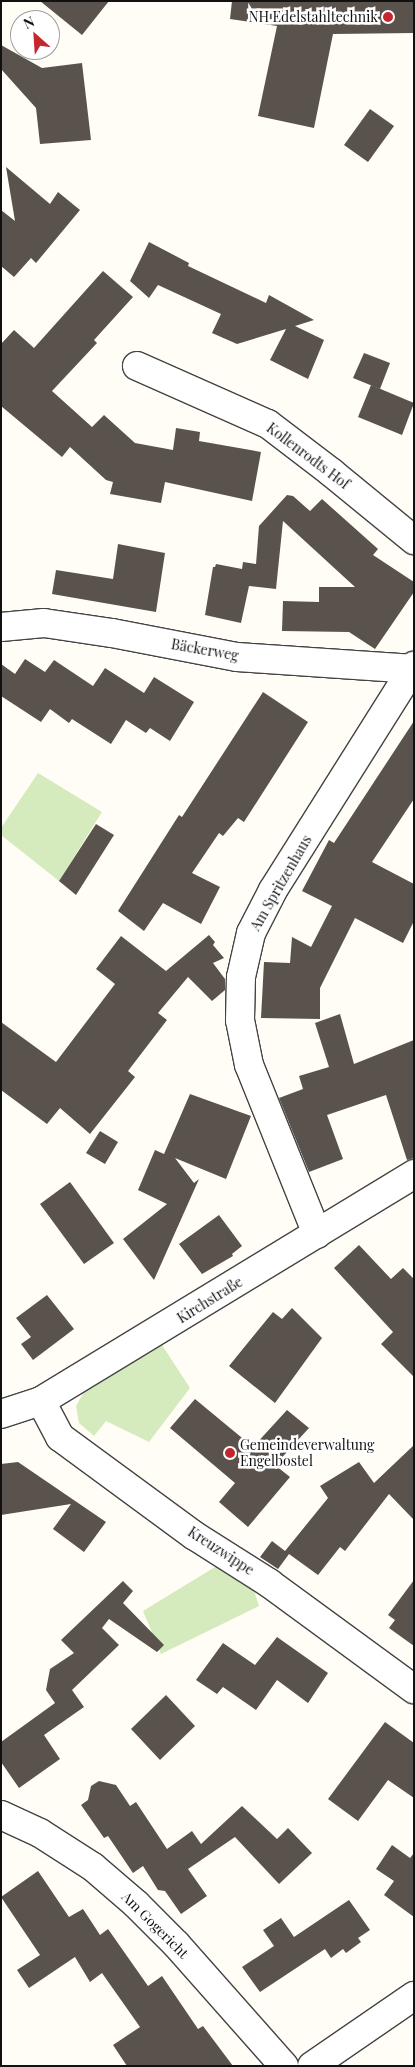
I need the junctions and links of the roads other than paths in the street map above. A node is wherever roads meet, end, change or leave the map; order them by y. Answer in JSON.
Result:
{"nodes":[{"id":1,"x":137,"y":366,"type":"dead end"},
{"id":2,"x":414,"y":540,"type":"edge"},
{"id":3,"x":1,"y":627,"type":"edge"},
{"id":4,"x":413,"y":668,"type":"edge"},
{"id":5,"x":414,"y":1174,"type":"edge"},
{"id":6,"x":317,"y":1234,"type":"junction"},
{"id":7,"x":41,"y":1402,"type":"junction"},
{"id":8,"x":1,"y":1414,"type":"edge"},
{"id":9,"x":414,"y":1689,"type":"edge"},
{"id":10,"x":1,"y":1815,"type":"edge"},
{"id":11,"x":414,"y":1996,"type":"edge"},
{"id":12,"x":284,"y":2066,"type":"edge"},
{"id":13,"x":312,"y":2066,"type":"edge"}],
"edges":[{"from":1,"to":2,"type":"street","name":"Kollenrodts Hof"},
{"from":3,"to":4,"type":"street","name":"Bäckerweg"},
{"from":4,"to":6,"type":"street","name":"Am Spritzenhaus"},
{"from":5,"to":6,"type":"street","name":"Kirchstraße"},
{"from":6,"to":7,"type":"street","name":"Kirchstraße"},
{"from":7,"to":8,"type":"street","name":"Kirchstraße"},
{"from":7,"to":9,"type":"street","name":"Kreuzwippe"},
{"from":10,"to":12,"type":"street","name":"Am Gogericht"},
{"from":11,"to":13,"type":"street"}]}
